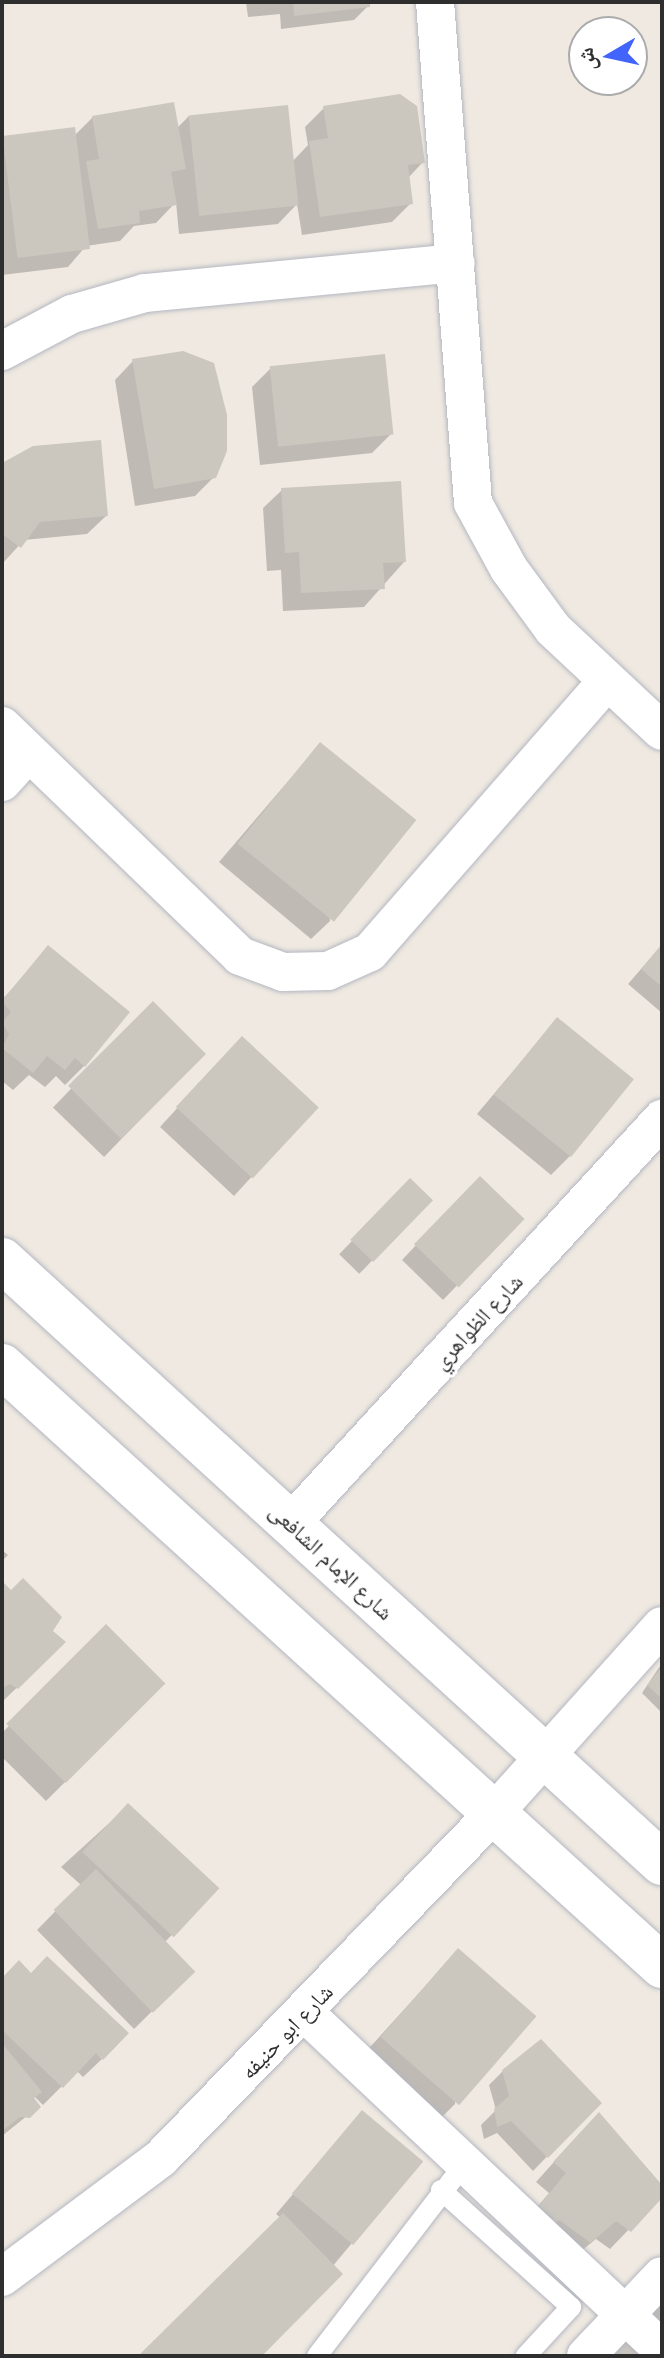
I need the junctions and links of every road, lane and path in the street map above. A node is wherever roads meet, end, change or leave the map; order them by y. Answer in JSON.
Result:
{"nodes":[{"id":1,"x":435,"y":2,"type":"edge"},
{"id":2,"x":456,"y":263,"type":"junction"},
{"id":3,"x":2,"y":351,"type":"edge"},
{"id":4,"x":606,"y":682,"type":"junction"},
{"id":5,"x":2,"y":726,"type":"edge"},
{"id":6,"x":662,"y":731,"type":"edge"},
{"id":7,"x":29,"y":752,"type":"junction"},
{"id":8,"x":2,"y":782,"type":"edge"},
{"id":9,"x":662,"y":1119,"type":"edge"},
{"id":10,"x":2,"y":1260,"type":"edge"},
{"id":11,"x":2,"y":1366,"type":"edge"},
{"id":12,"x":291,"y":1523,"type":"junction"},
{"id":13,"x":662,"y":1626,"type":"edge"},
{"id":14,"x":546,"y":1758,"type":"junction"},
{"id":15,"x":494,"y":1813,"type":"junction"},
{"id":16,"x":662,"y":1863,"type":"edge"},
{"id":17,"x":662,"y":1966,"type":"edge"},
{"id":18,"x":305,"y":2013,"type":"junction"},
{"id":19,"x":453,"y":2176,"type":"junction"},
{"id":20,"x":662,"y":2276,"type":"edge"},
{"id":21,"x":2,"y":2277,"type":"edge"},
{"id":22,"x":625,"y":2314,"type":"junction"},
{"id":23,"x":662,"y":2349,"type":"edge"},
{"id":24,"x":317,"y":2356,"type":"edge"},
{"id":25,"x":526,"y":2356,"type":"edge"},
{"id":26,"x":586,"y":2356,"type":"edge"}],
"edges":[{"from":1,"to":2,"type":"street"},
{"from":2,"to":3,"type":"street"},
{"from":2,"to":4,"type":"street"},
{"from":4,"to":6,"type":"street"},
{"from":4,"to":7,"type":"street"},
{"from":5,"to":7,"type":"street"},
{"from":7,"to":8,"type":"street"},
{"from":9,"to":12,"type":"street","name":"شارع الظواهري"},
{"from":10,"to":12,"type":"street","name":"شارع الإمام الشافعى"},
{"from":11,"to":15,"type":"street"},
{"from":12,"to":14,"type":"street","name":"شارع الإمام الشافعى"},
{"from":13,"to":14,"type":"street","name":"شارع ابو حنيفه"},
{"from":14,"to":15,"type":"street","name":"شارع ابو حنيفه"},
{"from":14,"to":16,"type":"street","name":"شارع الإمام الشافعى"},
{"from":15,"to":17,"type":"street"},
{"from":15,"to":18,"type":"street","name":"شارع ابو حنيفه"},
{"from":18,"to":19,"type":"street"},
{"from":18,"to":21,"type":"street","name":"شارع ابو حنيفه"},
{"from":19,"to":22,"type":"street"},
{"from":19,"to":24,"type":"lane"},
{"from":19,"to":25,"type":"lane"},
{"from":20,"to":22,"type":"street"},
{"from":22,"to":23,"type":"street"},
{"from":22,"to":26,"type":"street"}]}
